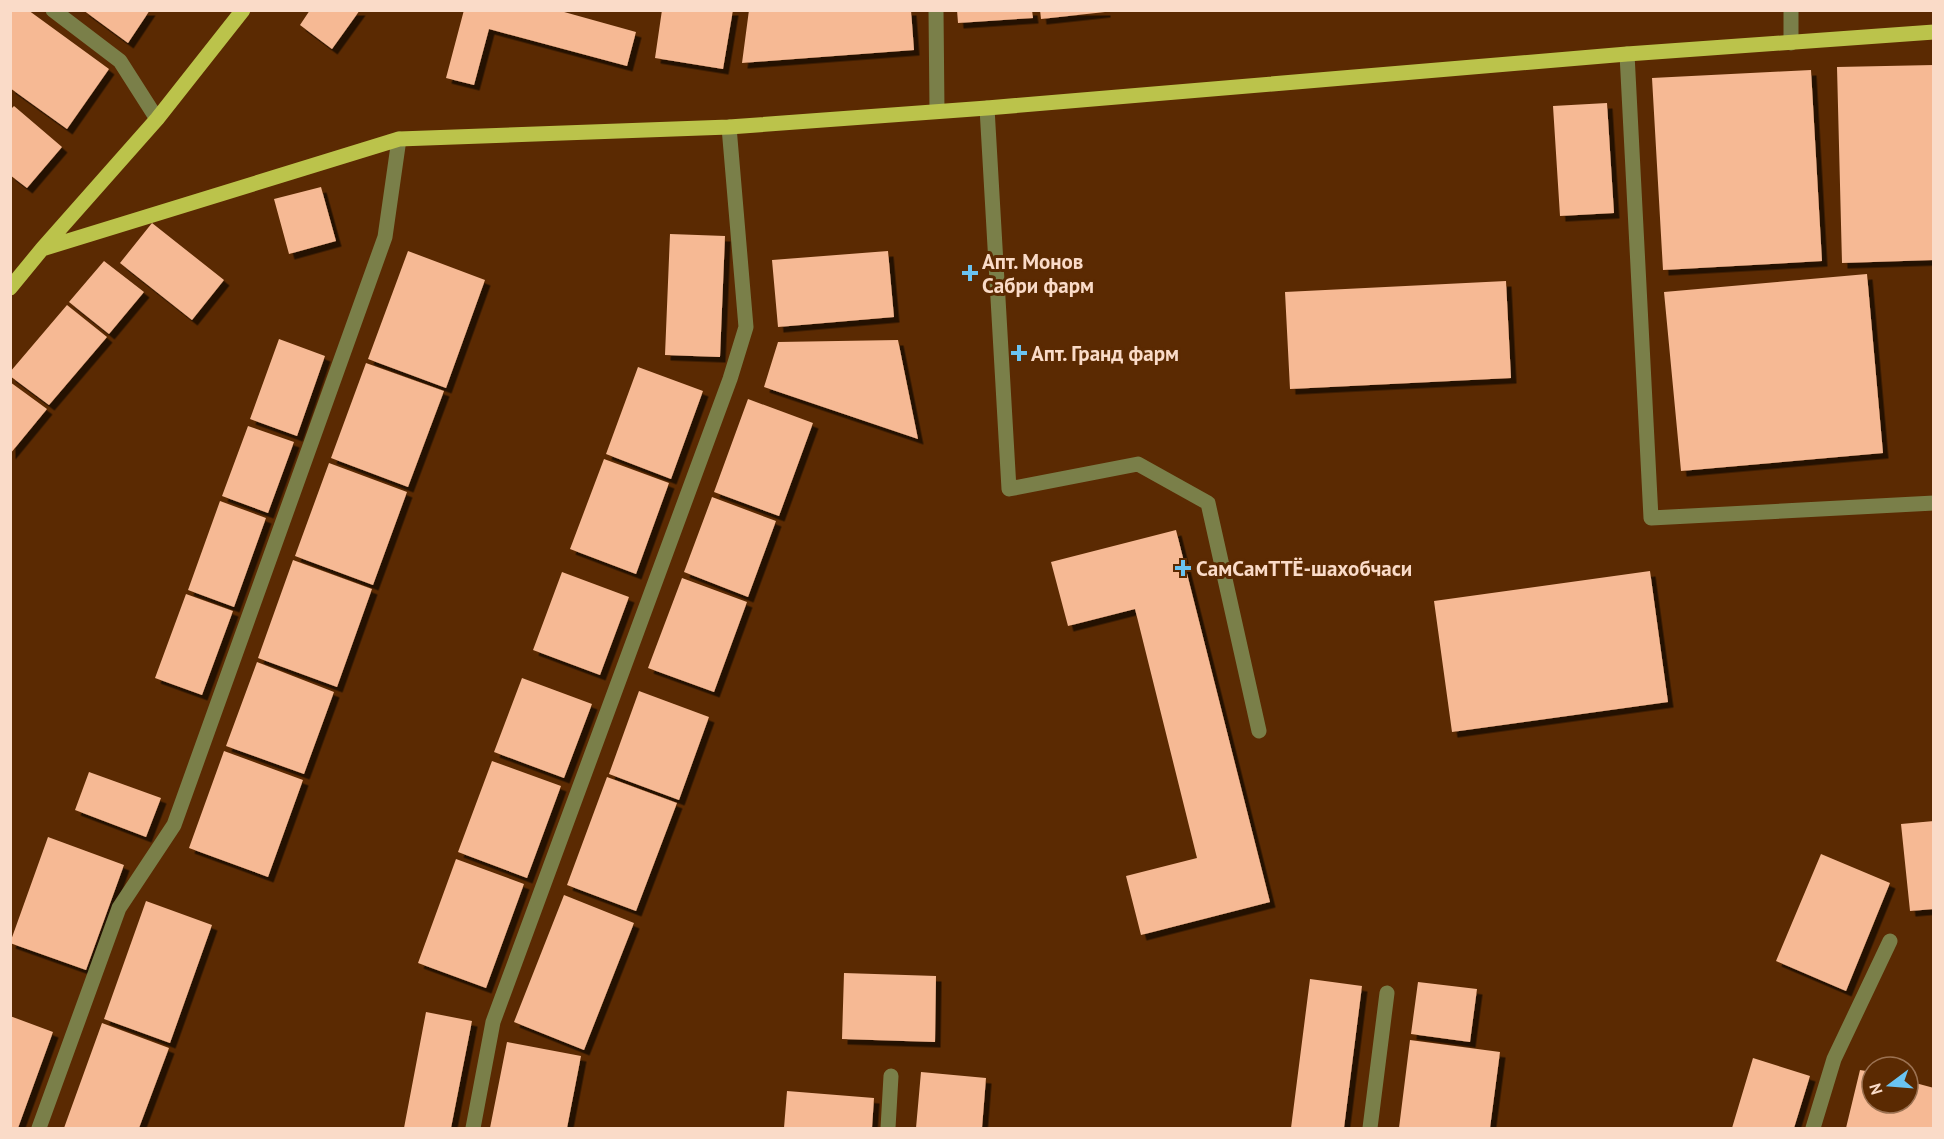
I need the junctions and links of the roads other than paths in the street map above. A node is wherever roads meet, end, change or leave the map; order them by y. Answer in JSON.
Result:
{"nodes":[{"id":1,"x":53,"y":10,"type":"edge"},
{"id":2,"x":243,"y":10,"type":"edge"},
{"id":3,"x":936,"y":10,"type":"edge"},
{"id":4,"x":1791,"y":10,"type":"edge"},
{"id":5,"x":1934,"y":32,"type":"edge"},
{"id":6,"x":1791,"y":43,"type":"junction"},
{"id":7,"x":1627,"y":54,"type":"junction"},
{"id":8,"x":987,"y":108,"type":"junction"},
{"id":9,"x":937,"y":111,"type":"junction"},
{"id":10,"x":157,"y":119,"type":"junction"},
{"id":11,"x":729,"y":127,"type":"junction"},
{"id":12,"x":399,"y":139,"type":"junction"},
{"id":13,"x":42,"y":249,"type":"junction"},
{"id":14,"x":10,"y":288,"type":"edge"},
{"id":15,"x":1934,"y":503,"type":"edge"},
{"id":16,"x":1259,"y":731,"type":"dead end"},
{"id":17,"x":1890,"y":941,"type":"dead end"},
{"id":18,"x":1388,"y":993,"type":"dead end"},
{"id":19,"x":891,"y":1076,"type":"dead end"},
{"id":20,"x":39,"y":1128,"type":"edge"},
{"id":21,"x":473,"y":1128,"type":"edge"},
{"id":22,"x":888,"y":1128,"type":"edge"},
{"id":23,"x":1370,"y":1128,"type":"edge"},
{"id":24,"x":1813,"y":1128,"type":"edge"}],
"edges":[{"from":1,"to":10,"type":"street"},
{"from":2,"to":10,"type":"main road"},
{"from":3,"to":9,"type":"street"},
{"from":4,"to":6,"type":"street"},
{"from":5,"to":6,"type":"main road"},
{"from":6,"to":7,"type":"main road"},
{"from":7,"to":8,"type":"main road"},
{"from":7,"to":15,"type":"street"},
{"from":8,"to":9,"type":"main road"},
{"from":8,"to":16,"type":"street"},
{"from":9,"to":11,"type":"main road"},
{"from":10,"to":13,"type":"main road"},
{"from":11,"to":12,"type":"main road"},
{"from":11,"to":21,"type":"street"},
{"from":12,"to":13,"type":"main road"},
{"from":12,"to":20,"type":"street"},
{"from":13,"to":14,"type":"main road"},
{"from":17,"to":24,"type":"street"},
{"from":18,"to":23,"type":"street"},
{"from":19,"to":22,"type":"street"}]}
